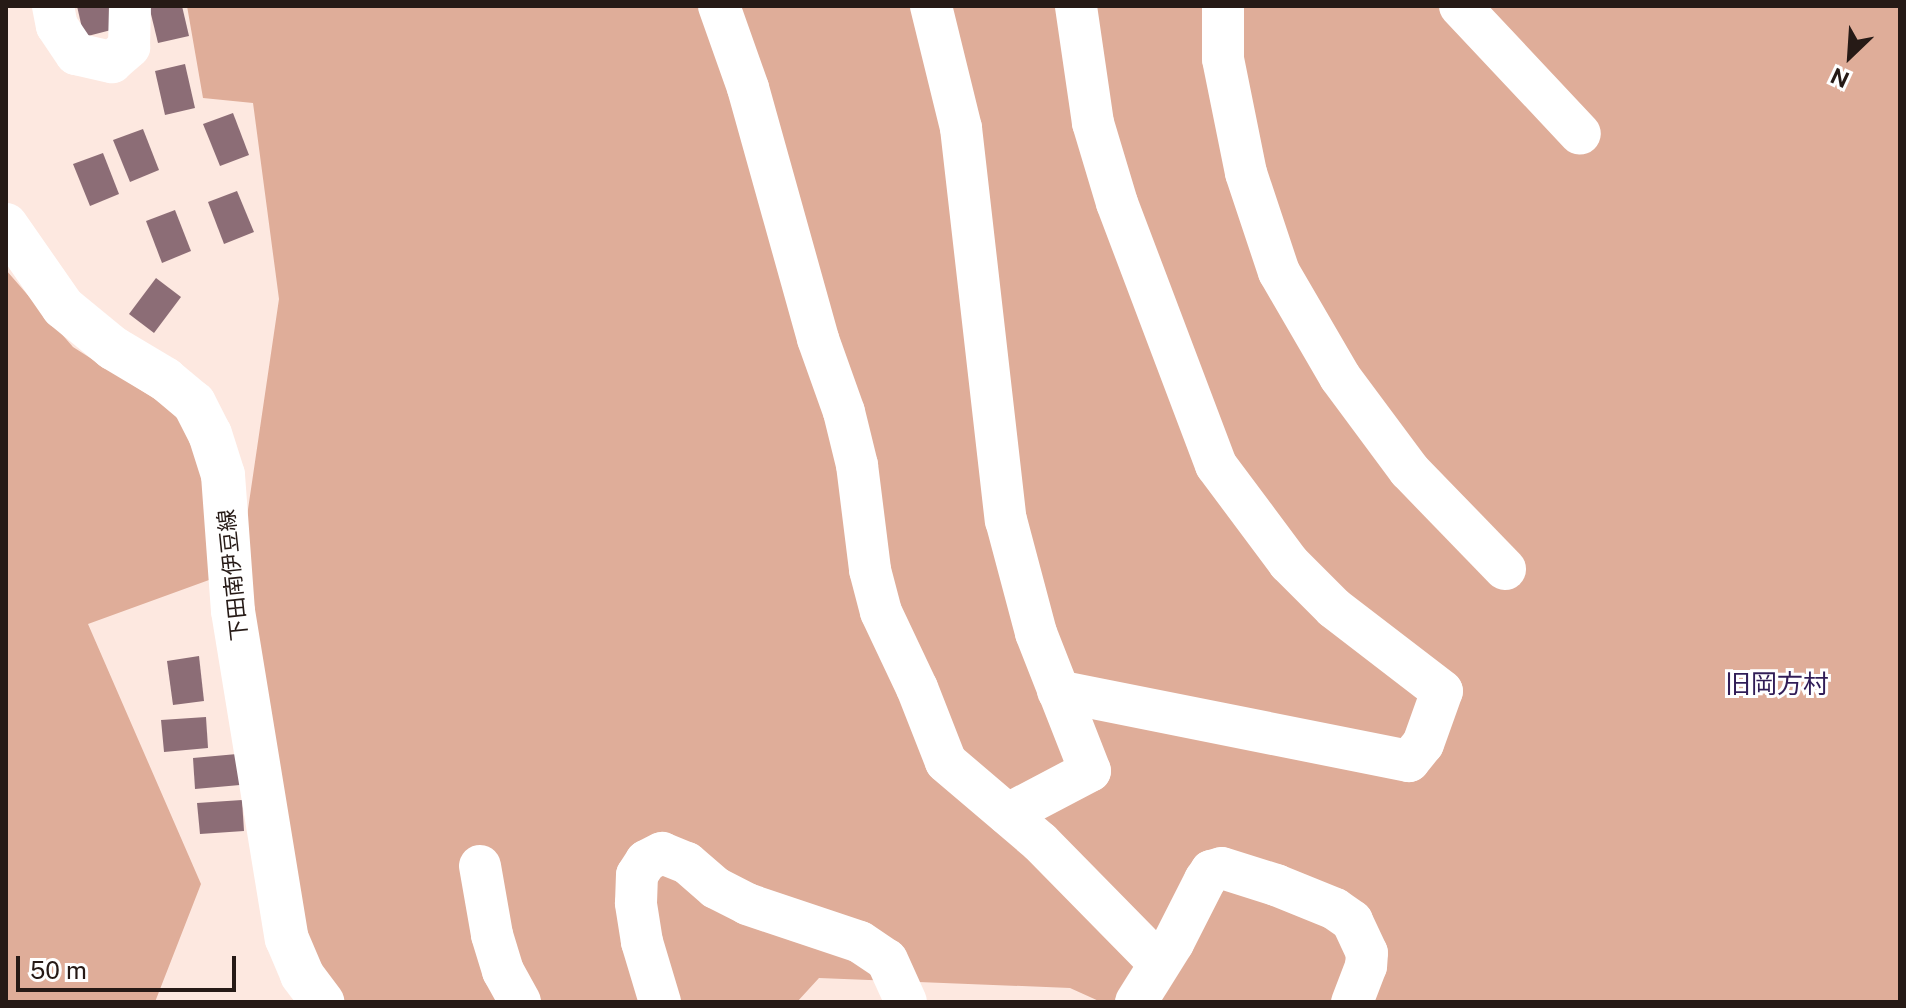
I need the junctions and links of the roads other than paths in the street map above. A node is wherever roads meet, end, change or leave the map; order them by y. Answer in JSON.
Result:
{"nodes":[{"id":1,"x":53,"y":6,"type":"edge"},
{"id":2,"x":130,"y":6,"type":"edge"},
{"id":3,"x":719,"y":6,"type":"edge"},
{"id":4,"x":931,"y":6,"type":"edge"},
{"id":5,"x":1076,"y":6,"type":"edge"},
{"id":6,"x":1223,"y":6,"type":"edge"},
{"id":7,"x":1460,"y":6,"type":"edge"},
{"id":8,"x":1580,"y":134,"type":"dead end"},
{"id":9,"x":6,"y":225,"type":"edge"},
{"id":10,"x":1505,"y":569,"type":"dead end"},
{"id":11,"x":1058,"y":691,"type":"junction"},
{"id":12,"x":1008,"y":814,"type":"junction"},
{"id":13,"x":480,"y":866,"type":"dead end"},
{"id":14,"x":1159,"y":963,"type":"junction"},
{"id":15,"x":322,"y":1002,"type":"edge"},
{"id":16,"x":520,"y":1002,"type":"edge"},
{"id":17,"x":660,"y":1002,"type":"edge"},
{"id":18,"x":906,"y":1002,"type":"edge"},
{"id":19,"x":1136,"y":1002,"type":"edge"},
{"id":20,"x":1352,"y":1002,"type":"edge"}],
"edges":[{"from":1,"to":2,"type":"street"},
{"from":3,"to":12,"type":"street"},
{"from":4,"to":11,"type":"street"},
{"from":5,"to":11,"type":"street"},
{"from":6,"to":10,"type":"street"},
{"from":7,"to":8,"type":"street"},
{"from":9,"to":15,"type":"main road","name":"下田南伊豆線"},
{"from":11,"to":12,"type":"street"},
{"from":12,"to":14,"type":"street"},
{"from":13,"to":16,"type":"street"},
{"from":14,"to":19,"type":"street"},
{"from":14,"to":20,"type":"street"},
{"from":17,"to":18,"type":"street"}]}
